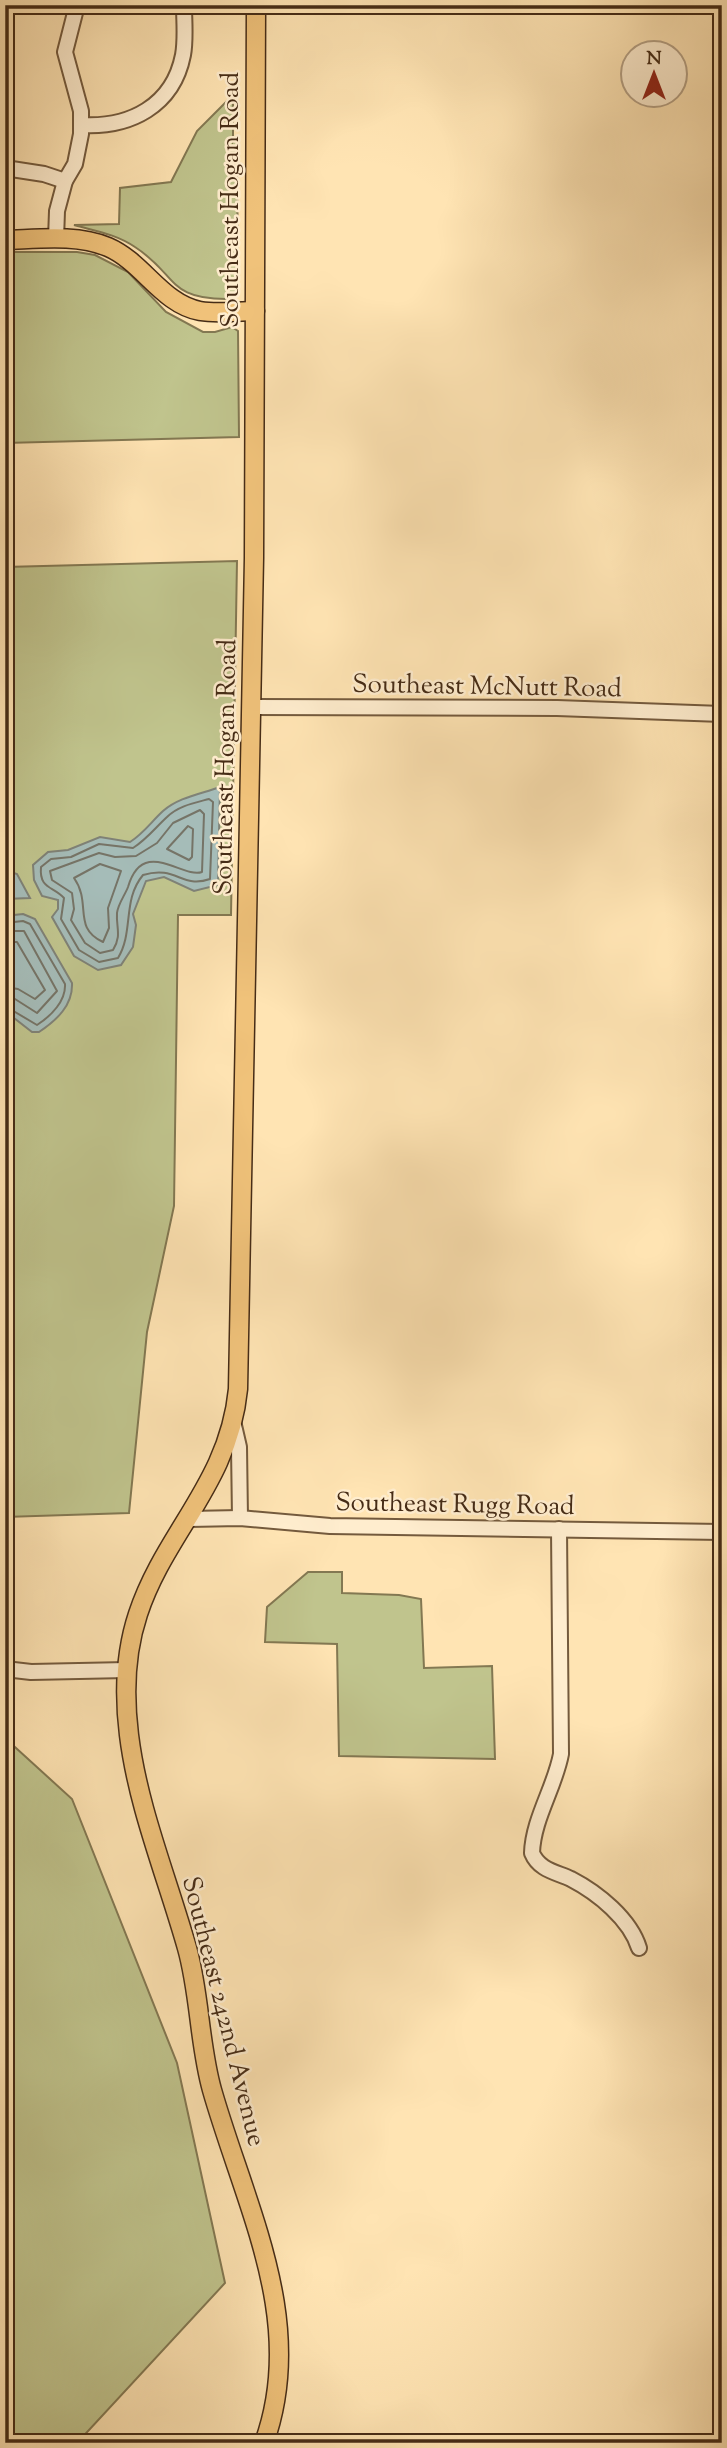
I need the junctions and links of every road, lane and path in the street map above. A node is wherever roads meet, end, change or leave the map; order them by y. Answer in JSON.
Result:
{"nodes":[{"id":1,"x":77,"y":5,"type":"edge"},
{"id":2,"x":184,"y":5,"type":"edge"},
{"id":3,"x":257,"y":5,"type":"edge"},
{"id":4,"x":81,"y":125,"type":"junction"},
{"id":5,"x":5,"y":168,"type":"edge"},
{"id":6,"x":65,"y":181,"type":"junction"},
{"id":7,"x":57,"y":239,"type":"junction"},
{"id":8,"x":5,"y":240,"type":"edge"},
{"id":9,"x":255,"y":312,"type":"junction"},
{"id":10,"x":252,"y":707,"type":"junction"},
{"id":11,"x":722,"y":714,"type":"edge"},
{"id":12,"x":233,"y":1421,"type":"junction"},
{"id":13,"x":240,"y":1518,"type":"junction"},
{"id":14,"x":189,"y":1519,"type":"junction"},
{"id":15,"x":559,"y":1529,"type":"junction"},
{"id":16,"x":722,"y":1532,"type":"edge"},
{"id":17,"x":5,"y":1669,"type":"edge"},
{"id":18,"x":127,"y":1670,"type":"junction"},
{"id":19,"x":639,"y":1948,"type":"dead end"},
{"id":20,"x":264,"y":2443,"type":"edge"}],
"edges":[{"from":1,"to":4,"type":"street"},
{"from":2,"to":4,"type":"street"},
{"from":3,"to":9,"type":"main road","name":"Southeast Hogan Road"},
{"from":4,"to":6,"type":"street"},
{"from":5,"to":6,"type":"street"},
{"from":6,"to":7,"type":"street"},
{"from":7,"to":8,"type":"main road"},
{"from":7,"to":9,"type":"main road"},
{"from":9,"to":10,"type":"main road","name":"Southeast Hogan Road"},
{"from":10,"to":11,"type":"street","name":"Southeast McNutt Road"},
{"from":10,"to":12,"type":"main road","name":"Southeast Hogan Road"},
{"from":12,"to":13,"type":"street"},
{"from":12,"to":14,"type":"main road","name":"Southeast Hogan Road"},
{"from":13,"to":14,"type":"street","name":"Southeast Rugg Road"},
{"from":13,"to":15,"type":"street","name":"Southeast Rugg Road"},
{"from":14,"to":18,"type":"main road","name":"Southeast 242nd Avenue"},
{"from":15,"to":16,"type":"street","name":"Southeast Rugg Road"},
{"from":15,"to":19,"type":"street"},
{"from":17,"to":18,"type":"street"},
{"from":18,"to":20,"type":"main road","name":"Southeast 242nd Avenue"}]}
